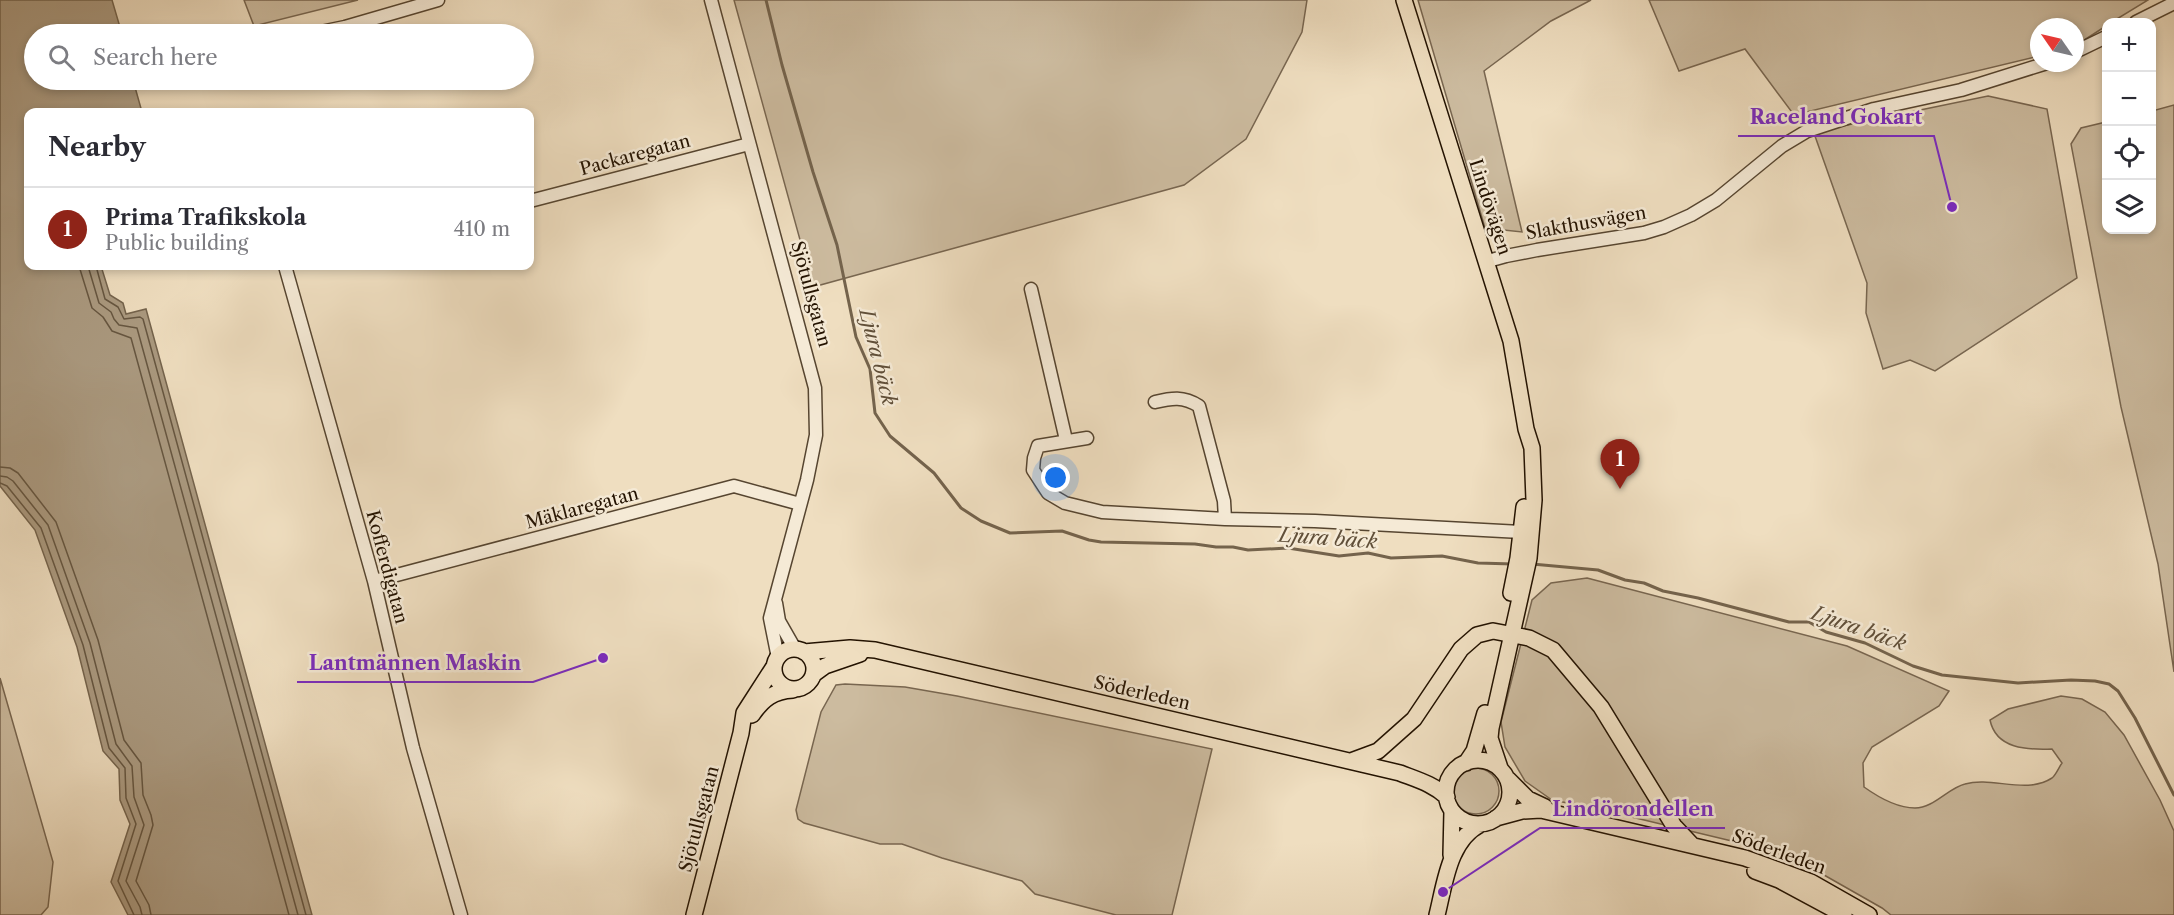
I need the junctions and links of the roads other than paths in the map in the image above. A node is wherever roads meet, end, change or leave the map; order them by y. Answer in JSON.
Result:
{"nodes":[{"id":1,"x":438,"y":0,"type":"edge"},
{"id":2,"x":711,"y":0,"type":"edge"},
{"id":3,"x":1404,"y":0,"type":"edge"},
{"id":4,"x":2174,"y":3,"type":"edge"},
{"id":5,"x":2144,"y":18,"type":"edge"},
{"id":6,"x":355,"y":24,"type":"edge"},
{"id":7,"x":2102,"y":39,"type":"edge"},
{"id":8,"x":2084,"y":48,"type":"edge"},
{"id":9,"x":2030,"y":69,"type":"edge"},
{"id":10,"x":749,"y":144,"type":"junction"},
{"id":11,"x":534,"y":200,"type":"edge"},
{"id":12,"x":1488,"y":261,"type":"junction"},
{"id":13,"x":286,"y":270,"type":"edge"},
{"id":14,"x":1031,"y":289,"type":"dead end"},
{"id":15,"x":1155,"y":402,"type":"dead end"},
{"id":16,"x":1526,"y":429,"type":"junction"},
{"id":17,"x":1087,"y":438,"type":"dead end"},
{"id":18,"x":1066,"y":440,"type":"junction"},
{"id":19,"x":800,"y":504,"type":"junction"},
{"id":20,"x":1225,"y":519,"type":"junction"},
{"id":21,"x":1521,"y":532,"type":"junction"},
{"id":22,"x":1523,"y":563,"type":"junction"},
{"id":23,"x":374,"y":581,"type":"junction"},
{"id":24,"x":776,"y":602,"type":"junction"},
{"id":25,"x":1508,"y":634,"type":"junction"},
{"id":26,"x":800,"y":650,"type":"junction"},
{"id":27,"x":875,"y":650,"type":"junction"},
{"id":28,"x":775,"y":663,"type":"junction"},
{"id":29,"x":814,"y":674,"type":"junction"},
{"id":30,"x":793,"y":690,"type":"junction"},
{"id":31,"x":741,"y":733,"type":"junction"},
{"id":32,"x":1348,"y":761,"type":"junction"},
{"id":33,"x":1461,"y":766,"type":"junction"},
{"id":34,"x":1400,"y":773,"type":"junction"},
{"id":35,"x":1503,"y":773,"type":"junction"},
{"id":36,"x":1449,"y":804,"type":"junction"},
{"id":37,"x":1556,"y":812,"type":"junction"},
{"id":38,"x":1496,"y":818,"type":"junction"},
{"id":39,"x":1481,"y":824,"type":"junction"},
{"id":40,"x":1671,"y":840,"type":"junction"},
{"id":41,"x":1691,"y":844,"type":"junction"},
{"id":42,"x":1449,"y":867,"type":"junction"},
{"id":43,"x":1843,"y":912,"type":"edge"},
{"id":44,"x":461,"y":915,"type":"edge"},
{"id":45,"x":694,"y":915,"type":"edge"},
{"id":46,"x":1437,"y":915,"type":"edge"},
{"id":47,"x":1869,"y":915,"type":"edge"}],
"edges":[{"from":1,"to":6,"type":"street"},
{"from":2,"to":10,"type":"street","name":"Sjötullsgatan"},
{"from":3,"to":12,"type":"main road","name":"Lindövägen"},
{"from":4,"to":5,"type":"street"},
{"from":7,"to":8,"type":"street"},
{"from":9,"to":12,"type":"street","name":"Slakthusvägen"},
{"from":10,"to":11,"type":"street","name":"Packaregatan"},
{"from":10,"to":19,"type":"street","name":"Sjötullsgatan"},
{"from":12,"to":16,"type":"main road","name":"Lindövägen"},
{"from":13,"to":23,"type":"street","name":"Kofferdigatan"},
{"from":14,"to":18,"type":"street"},
{"from":15,"to":20,"type":"street"},
{"from":16,"to":21,"type":"main road","name":"Lindövägen"},
{"from":16,"to":22,"type":"main road","name":"Lindövägen"},
{"from":17,"to":18,"type":"street"},
{"from":18,"to":20,"type":"street"},
{"from":19,"to":23,"type":"street","name":"Mäklaregatan"},
{"from":19,"to":24,"type":"street","name":"Sjötullsgatan"},
{"from":20,"to":21,"type":"street"},
{"from":21,"to":22,"type":"main road","name":"Lindövägen"},
{"from":22,"to":25,"type":"main road","name":"Lindövägen"},
{"from":23,"to":44,"type":"street","name":"Kofferdigatan"},
{"from":24,"to":26,"type":"street"},
{"from":24,"to":28,"type":"street","name":"Sjötullsgatan"},
{"from":25,"to":32,"type":"main road"},
{"from":25,"to":33,"type":"main road","name":"Lindövägen"},
{"from":25,"to":35,"type":"main road","name":"Lindövägen"},
{"from":25,"to":41,"type":"main road"},
{"from":26,"to":27,"type":"main road","name":"Söderleden"},
{"from":26,"to":28,"type":"main road"},
{"from":26,"to":29,"type":"main road"},
{"from":27,"to":29,"type":"main road","name":"Söderleden"},
{"from":27,"to":32,"type":"main road","name":"Söderleden"},
{"from":28,"to":30,"type":"main road"},
{"from":28,"to":31,"type":"main road","name":"Sjötullsgatan"},
{"from":29,"to":30,"type":"main road"},
{"from":30,"to":31,"type":"main road","name":"Sjötullsgatan"},
{"from":31,"to":45,"type":"main road","name":"Sjötullsgatan"},
{"from":32,"to":34,"type":"main road","name":"Söderleden"},
{"from":33,"to":34,"type":"main road","name":"Söderleden"},
{"from":33,"to":35,"type":"main road"},
{"from":33,"to":36,"type":"main road"},
{"from":34,"to":36,"type":"main road","name":"Söderleden"},
{"from":35,"to":37,"type":"main road","name":"Söderleden"},
{"from":35,"to":38,"type":"main road"},
{"from":36,"to":39,"type":"main road"},
{"from":36,"to":42,"type":"main road"},
{"from":37,"to":38,"type":"main road","name":"Söderleden"},
{"from":37,"to":40,"type":"main road","name":"Söderleden"},
{"from":38,"to":39,"type":"main road"},
{"from":39,"to":42,"type":"main road"},
{"from":40,"to":41,"type":"main road","name":"Söderleden"},
{"from":40,"to":43,"type":"main road","name":"Söderleden"},
{"from":41,"to":43,"type":"main road","name":"Söderleden"},
{"from":42,"to":46,"type":"main road"},
{"from":43,"to":47,"type":"main road","name":"Söderleden"}]}
